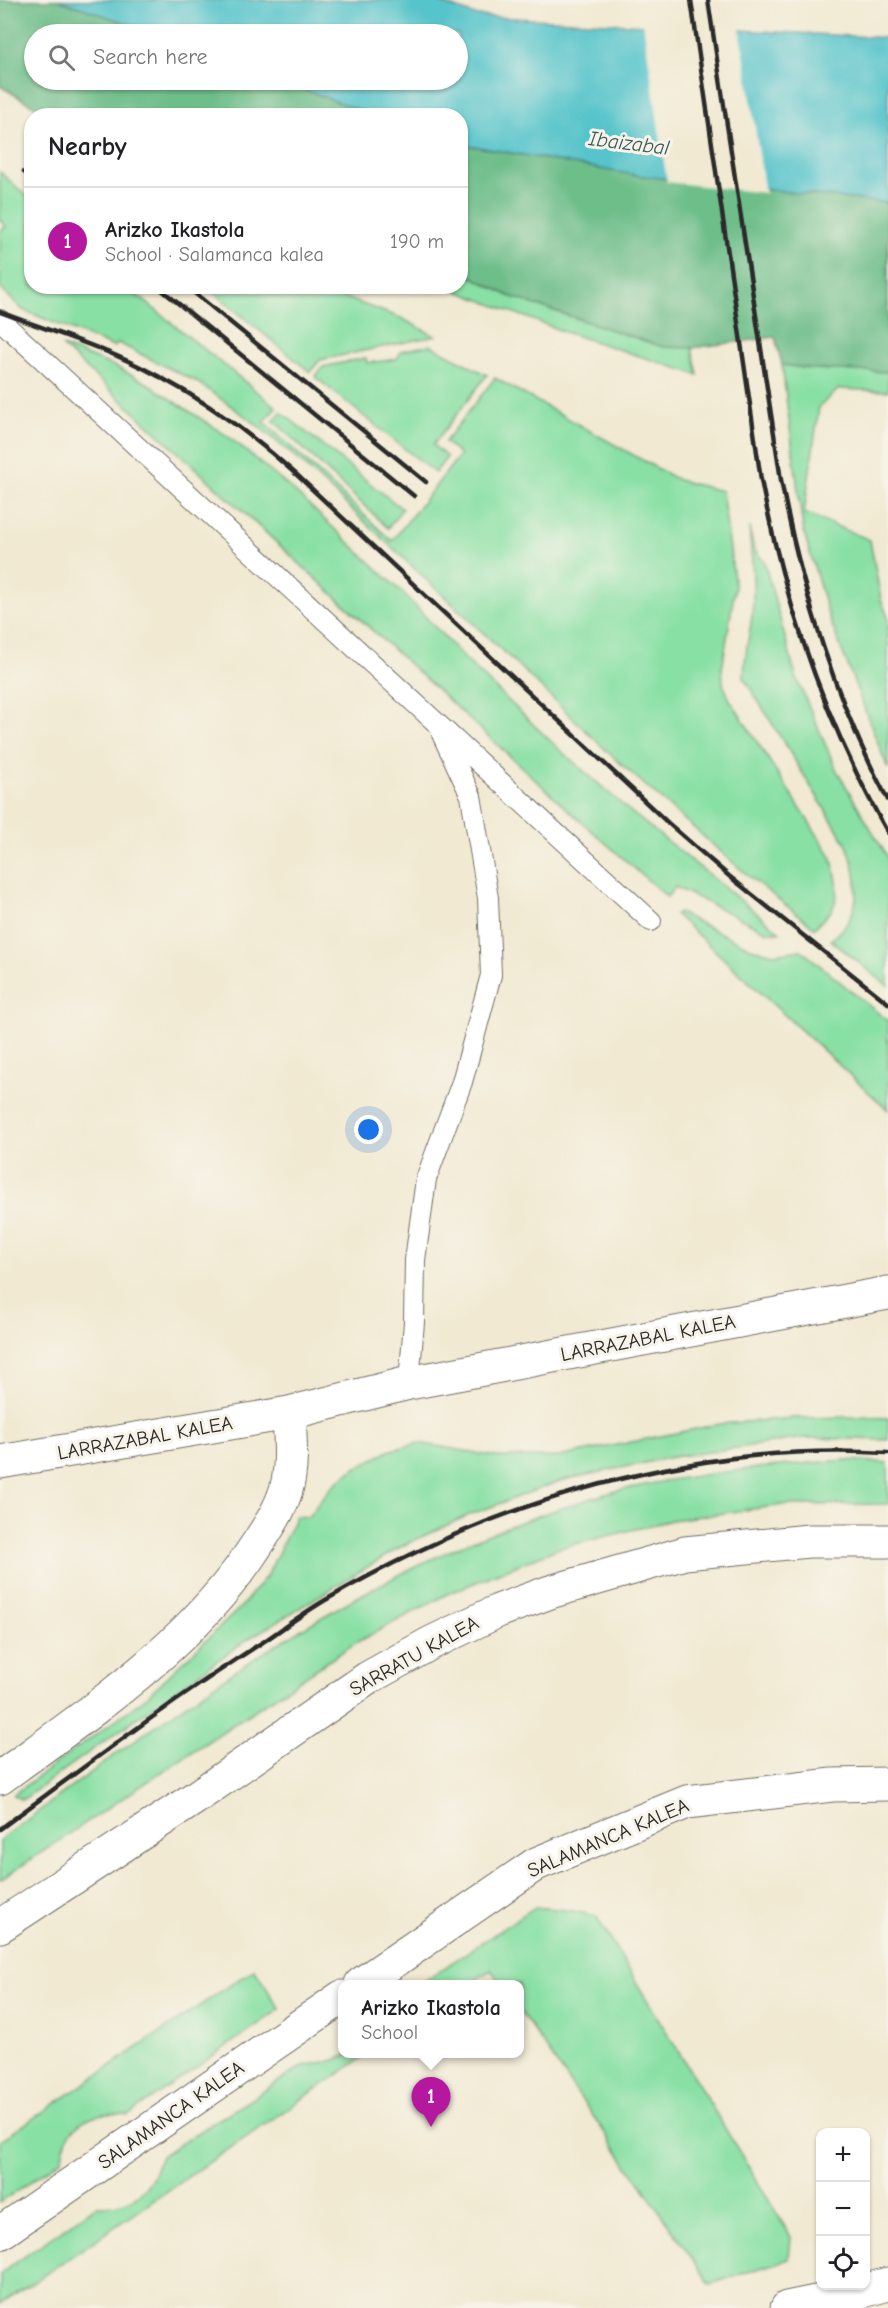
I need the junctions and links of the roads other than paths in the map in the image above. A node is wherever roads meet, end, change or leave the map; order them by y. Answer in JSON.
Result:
{"nodes":[{"id":1,"x":0,"y":320,"type":"edge"},
{"id":2,"x":439,"y":726,"type":"junction"},
{"id":3,"x":651,"y":921,"type":"dead end"},
{"id":4,"x":888,"y":1293,"type":"edge"},
{"id":5,"x":409,"y":1383,"type":"junction"},
{"id":6,"x":289,"y":1413,"type":"junction"},
{"id":7,"x":0,"y":1462,"type":"edge"},
{"id":8,"x":888,"y":1541,"type":"edge"},
{"id":9,"x":0,"y":1778,"type":"edge"},
{"id":10,"x":888,"y":1784,"type":"edge"},
{"id":11,"x":0,"y":1926,"type":"edge"},
{"id":12,"x":367,"y":1980,"type":"edge"},
{"id":13,"x":338,"y":2000,"type":"edge"},
{"id":14,"x":0,"y":2233,"type":"edge"},
{"id":15,"x":888,"y":2284,"type":"edge"},
{"id":16,"x":787,"y":2308,"type":"edge"}],
"edges":[{"from":1,"to":2,"type":"lane"},
{"from":2,"to":3,"type":"lane"},
{"from":2,"to":5,"type":"lane"},
{"from":4,"to":5,"type":"street","name":"LARRAZABAL KALEA"},
{"from":5,"to":6,"type":"street","name":"LARRAZABAL KALEA"},
{"from":6,"to":7,"type":"street","name":"LARRAZABAL KALEA"},
{"from":6,"to":9,"type":"street"},
{"from":8,"to":11,"type":"street","name":"SARRATU KALEA"},
{"from":10,"to":12,"type":"street","name":"SALAMANCA KALEA"},
{"from":13,"to":14,"type":"street","name":"SALAMANCA KALEA"},
{"from":15,"to":16,"type":"street"}]}
